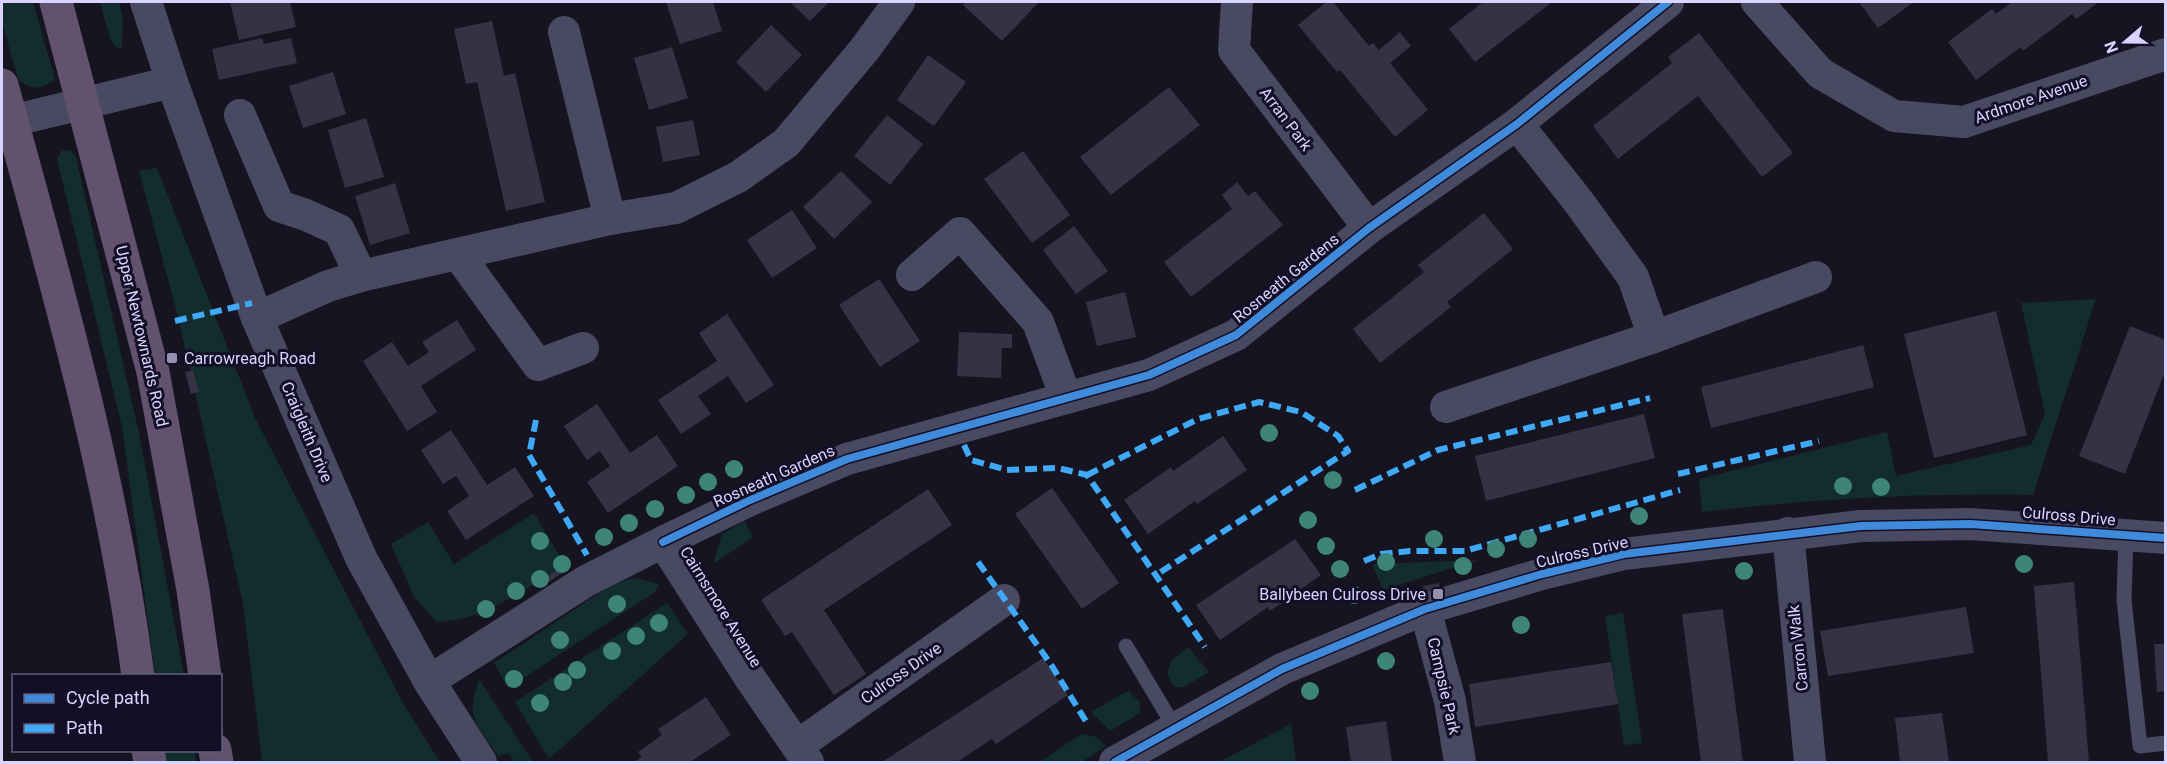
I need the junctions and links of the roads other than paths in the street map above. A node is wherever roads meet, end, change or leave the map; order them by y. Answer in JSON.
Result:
{"nodes":[{"id":1,"x":56,"y":2,"type":"edge"},
{"id":2,"x":146,"y":2,"type":"edge"},
{"id":3,"x":899,"y":2,"type":"edge"},
{"id":4,"x":1237,"y":2,"type":"edge"},
{"id":5,"x":1668,"y":2,"type":"edge"},
{"id":6,"x":1757,"y":2,"type":"edge"},
{"id":7,"x":564,"y":32,"type":"dead end"},
{"id":8,"x":2166,"y":54,"type":"edge"},
{"id":9,"x":172,"y":82,"type":"junction"},
{"id":10,"x":2,"y":85,"type":"edge"},
{"id":11,"x":84,"y":102,"type":"junction"},
{"id":12,"x":240,"y":115,"type":"dead end"},
{"id":13,"x":11,"y":121,"type":"junction"},
{"id":14,"x":1516,"y":124,"type":"junction"},
{"id":15,"x":610,"y":219,"type":"junction"},
{"id":16,"x":1369,"y":228,"type":"junction"},
{"id":17,"x":458,"y":254,"type":"junction"},
{"id":18,"x":912,"y":274,"type":"dead end"},
{"id":19,"x":361,"y":276,"type":"junction"},
{"id":20,"x":1816,"y":277,"type":"dead end"},
{"id":21,"x":257,"y":318,"type":"junction"},
{"id":22,"x":1654,"y":337,"type":"junction"},
{"id":23,"x":583,"y":348,"type":"dead end"},
{"id":24,"x":1066,"y":398,"type":"junction"},
{"id":25,"x":1446,"y":407,"type":"dead end"},
{"id":26,"x":1788,"y":533,"type":"junction"},
{"id":27,"x":2126,"y":535,"type":"junction"},
{"id":28,"x":2166,"y":538,"type":"edge"},
{"id":29,"x":663,"y":542,"type":"junction"},
{"id":30,"x":1004,"y":600,"type":"dead end"},
{"id":31,"x":1425,"y":609,"type":"junction"},
{"id":32,"x":1126,"y":646,"type":"dead end"},
{"id":33,"x":138,"y":674,"type":"edge"},
{"id":34,"x":205,"y":674,"type":"edge"},
{"id":35,"x":429,"y":681,"type":"junction"},
{"id":36,"x":1175,"y":728,"type":"junction"},
{"id":37,"x":2166,"y":743,"type":"edge"},
{"id":38,"x":803,"y":754,"type":"edge"},
{"id":39,"x":481,"y":762,"type":"edge"},
{"id":40,"x":1115,"y":762,"type":"edge"},
{"id":41,"x":1460,"y":762,"type":"edge"},
{"id":42,"x":1809,"y":762,"type":"edge"}],
"edges":[{"from":1,"to":11,"type":"highway","name":"Upper Newtownards Road"},
{"from":2,"to":9,"type":"street","name":"Craigleith Drive"},
{"from":3,"to":15,"type":"street"},
{"from":4,"to":16,"type":"street","name":"Arran Park"},
{"from":5,"to":14,"type":"street","name":"Rosneath Gardens"},
{"from":6,"to":8,"type":"street","name":"Ardmore Avenue"},
{"from":7,"to":15,"type":"street"},
{"from":9,"to":11,"type":"street"},
{"from":9,"to":21,"type":"street","name":"Craigleith Drive"},
{"from":10,"to":13,"type":"highway"},
{"from":11,"to":13,"type":"street"},
{"from":11,"to":34,"type":"highway","name":"Upper Newtownards Road"},
{"from":12,"to":19,"type":"street"},
{"from":13,"to":33,"type":"highway"},
{"from":14,"to":16,"type":"street","name":"Rosneath Gardens"},
{"from":14,"to":22,"type":"street"},
{"from":15,"to":17,"type":"street"},
{"from":16,"to":24,"type":"street","name":"Rosneath Gardens"},
{"from":17,"to":19,"type":"street"},
{"from":17,"to":23,"type":"street"},
{"from":18,"to":24,"type":"street"},
{"from":19,"to":21,"type":"street"},
{"from":20,"to":22,"type":"street"},
{"from":21,"to":35,"type":"street","name":"Craigleith Drive"},
{"from":22,"to":25,"type":"street"},
{"from":24,"to":29,"type":"street","name":"Rosneath Gardens"},
{"from":26,"to":27,"type":"street","name":"Culross Drive"},
{"from":26,"to":31,"type":"street","name":"Culross Drive"},
{"from":26,"to":42,"type":"street","name":"Carron Walk"},
{"from":27,"to":28,"type":"street","name":"Culross Drive"},
{"from":27,"to":37,"type":"lane"},
{"from":29,"to":35,"type":"street","name":"Cairnsmore Avenue"},
{"from":29,"to":38,"type":"street","name":"Cairnsmore Avenue"},
{"from":30,"to":38,"type":"street","name":"Culross Drive"},
{"from":31,"to":36,"type":"street","name":"Culross Drive"},
{"from":31,"to":41,"type":"street","name":"Campsie Park"},
{"from":32,"to":36,"type":"lane"},
{"from":35,"to":39,"type":"street","name":"Craigleith Drive"},
{"from":36,"to":40,"type":"street","name":"Culross Drive"}]}
